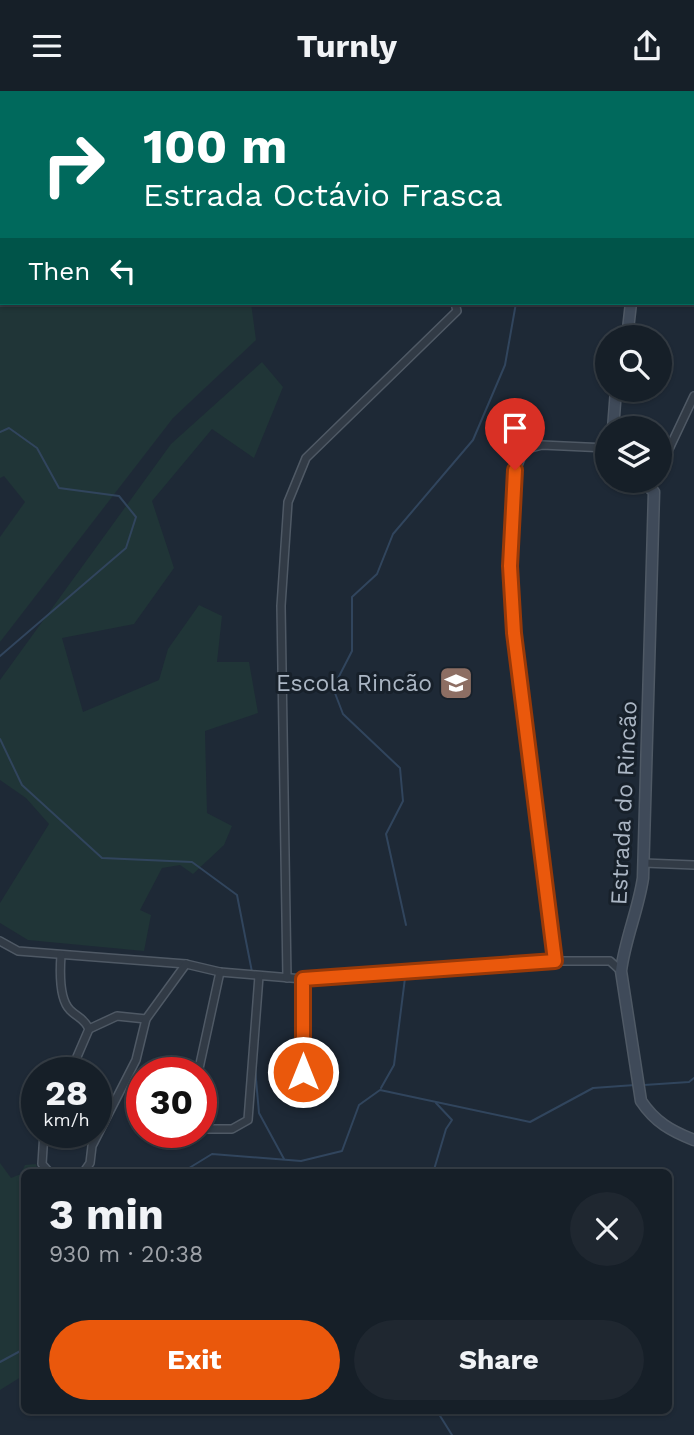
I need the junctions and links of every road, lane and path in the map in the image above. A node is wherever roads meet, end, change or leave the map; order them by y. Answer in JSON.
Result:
{"nodes":[{"id":1,"x":456,"y":305,"type":"edge"},
{"id":2,"x":632,"y":305,"type":"edge"},
{"id":3,"x":629,"y":325,"type":"edge"},
{"id":4,"x":694,"y":396,"type":"edge"},
{"id":5,"x":672,"y":443,"type":"edge"},
{"id":6,"x":595,"y":447,"type":"edge"},
{"id":7,"x":655,"y":493,"type":"edge"},
{"id":8,"x":644,"y":863,"type":"junction"},
{"id":9,"x":694,"y":865,"type":"edge"},
{"id":10,"x":0,"y":941,"type":"edge"},
{"id":11,"x":624,"y":949,"type":"junction"},
{"id":12,"x":61,"y":954,"type":"junction"},
{"id":13,"x":555,"y":961,"type":"junction"},
{"id":14,"x":610,"y":961,"type":"junction"},
{"id":15,"x":186,"y":964,"type":"junction"},
{"id":16,"x":621,"y":971,"type":"junction"},
{"id":17,"x":219,"y":972,"type":"junction"},
{"id":18,"x":260,"y":976,"type":"junction"},
{"id":19,"x":287,"y":978,"type":"junction"},
{"id":20,"x":303,"y":979,"type":"junction"},
{"id":21,"x":146,"y":1019,"type":"junction"},
{"id":22,"x":89,"y":1029,"type":"junction"},
{"id":23,"x":77,"y":1057,"type":"edge"},
{"id":24,"x":201,"y":1057,"type":"edge"},
{"id":25,"x":303,"y":1095,"type":"dead end"},
{"id":26,"x":217,"y":1129,"type":"edge"},
{"id":27,"x":694,"y":1140,"type":"edge"},
{"id":28,"x":43,"y":1148,"type":"edge"},
{"id":29,"x":46,"y":1169,"type":"edge"},
{"id":30,"x":86,"y":1169,"type":"edge"}],
"edges":[{"from":1,"to":19,"type":"street"},
{"from":2,"to":3,"type":"street"},
{"from":4,"to":5,"type":"street"},
{"from":6,"to":13,"type":"street"},
{"from":7,"to":8,"type":"street","name":"Estrada do Rincão"},
{"from":8,"to":9,"type":"street"},
{"from":8,"to":11,"type":"street","name":"Estrada do Rincão"},
{"from":10,"to":12,"type":"street"},
{"from":11,"to":14,"type":"street"},
{"from":11,"to":16,"type":"street","name":"Estrada do Rincão"},
{"from":12,"to":15,"type":"street"},
{"from":12,"to":22,"type":"street"},
{"from":13,"to":14,"type":"street"},
{"from":13,"to":20,"type":"street"},
{"from":14,"to":16,"type":"street"},
{"from":15,"to":17,"type":"street"},
{"from":15,"to":21,"type":"street"},
{"from":16,"to":27,"type":"street","name":"Estrada do Rincão"},
{"from":17,"to":18,"type":"street"},
{"from":17,"to":24,"type":"street"},
{"from":18,"to":19,"type":"street"},
{"from":18,"to":26,"type":"street"},
{"from":19,"to":20,"type":"street"},
{"from":20,"to":25,"type":"street"},
{"from":21,"to":22,"type":"street"},
{"from":21,"to":30,"type":"street"},
{"from":22,"to":23,"type":"street"},
{"from":28,"to":29,"type":"street"}]}
